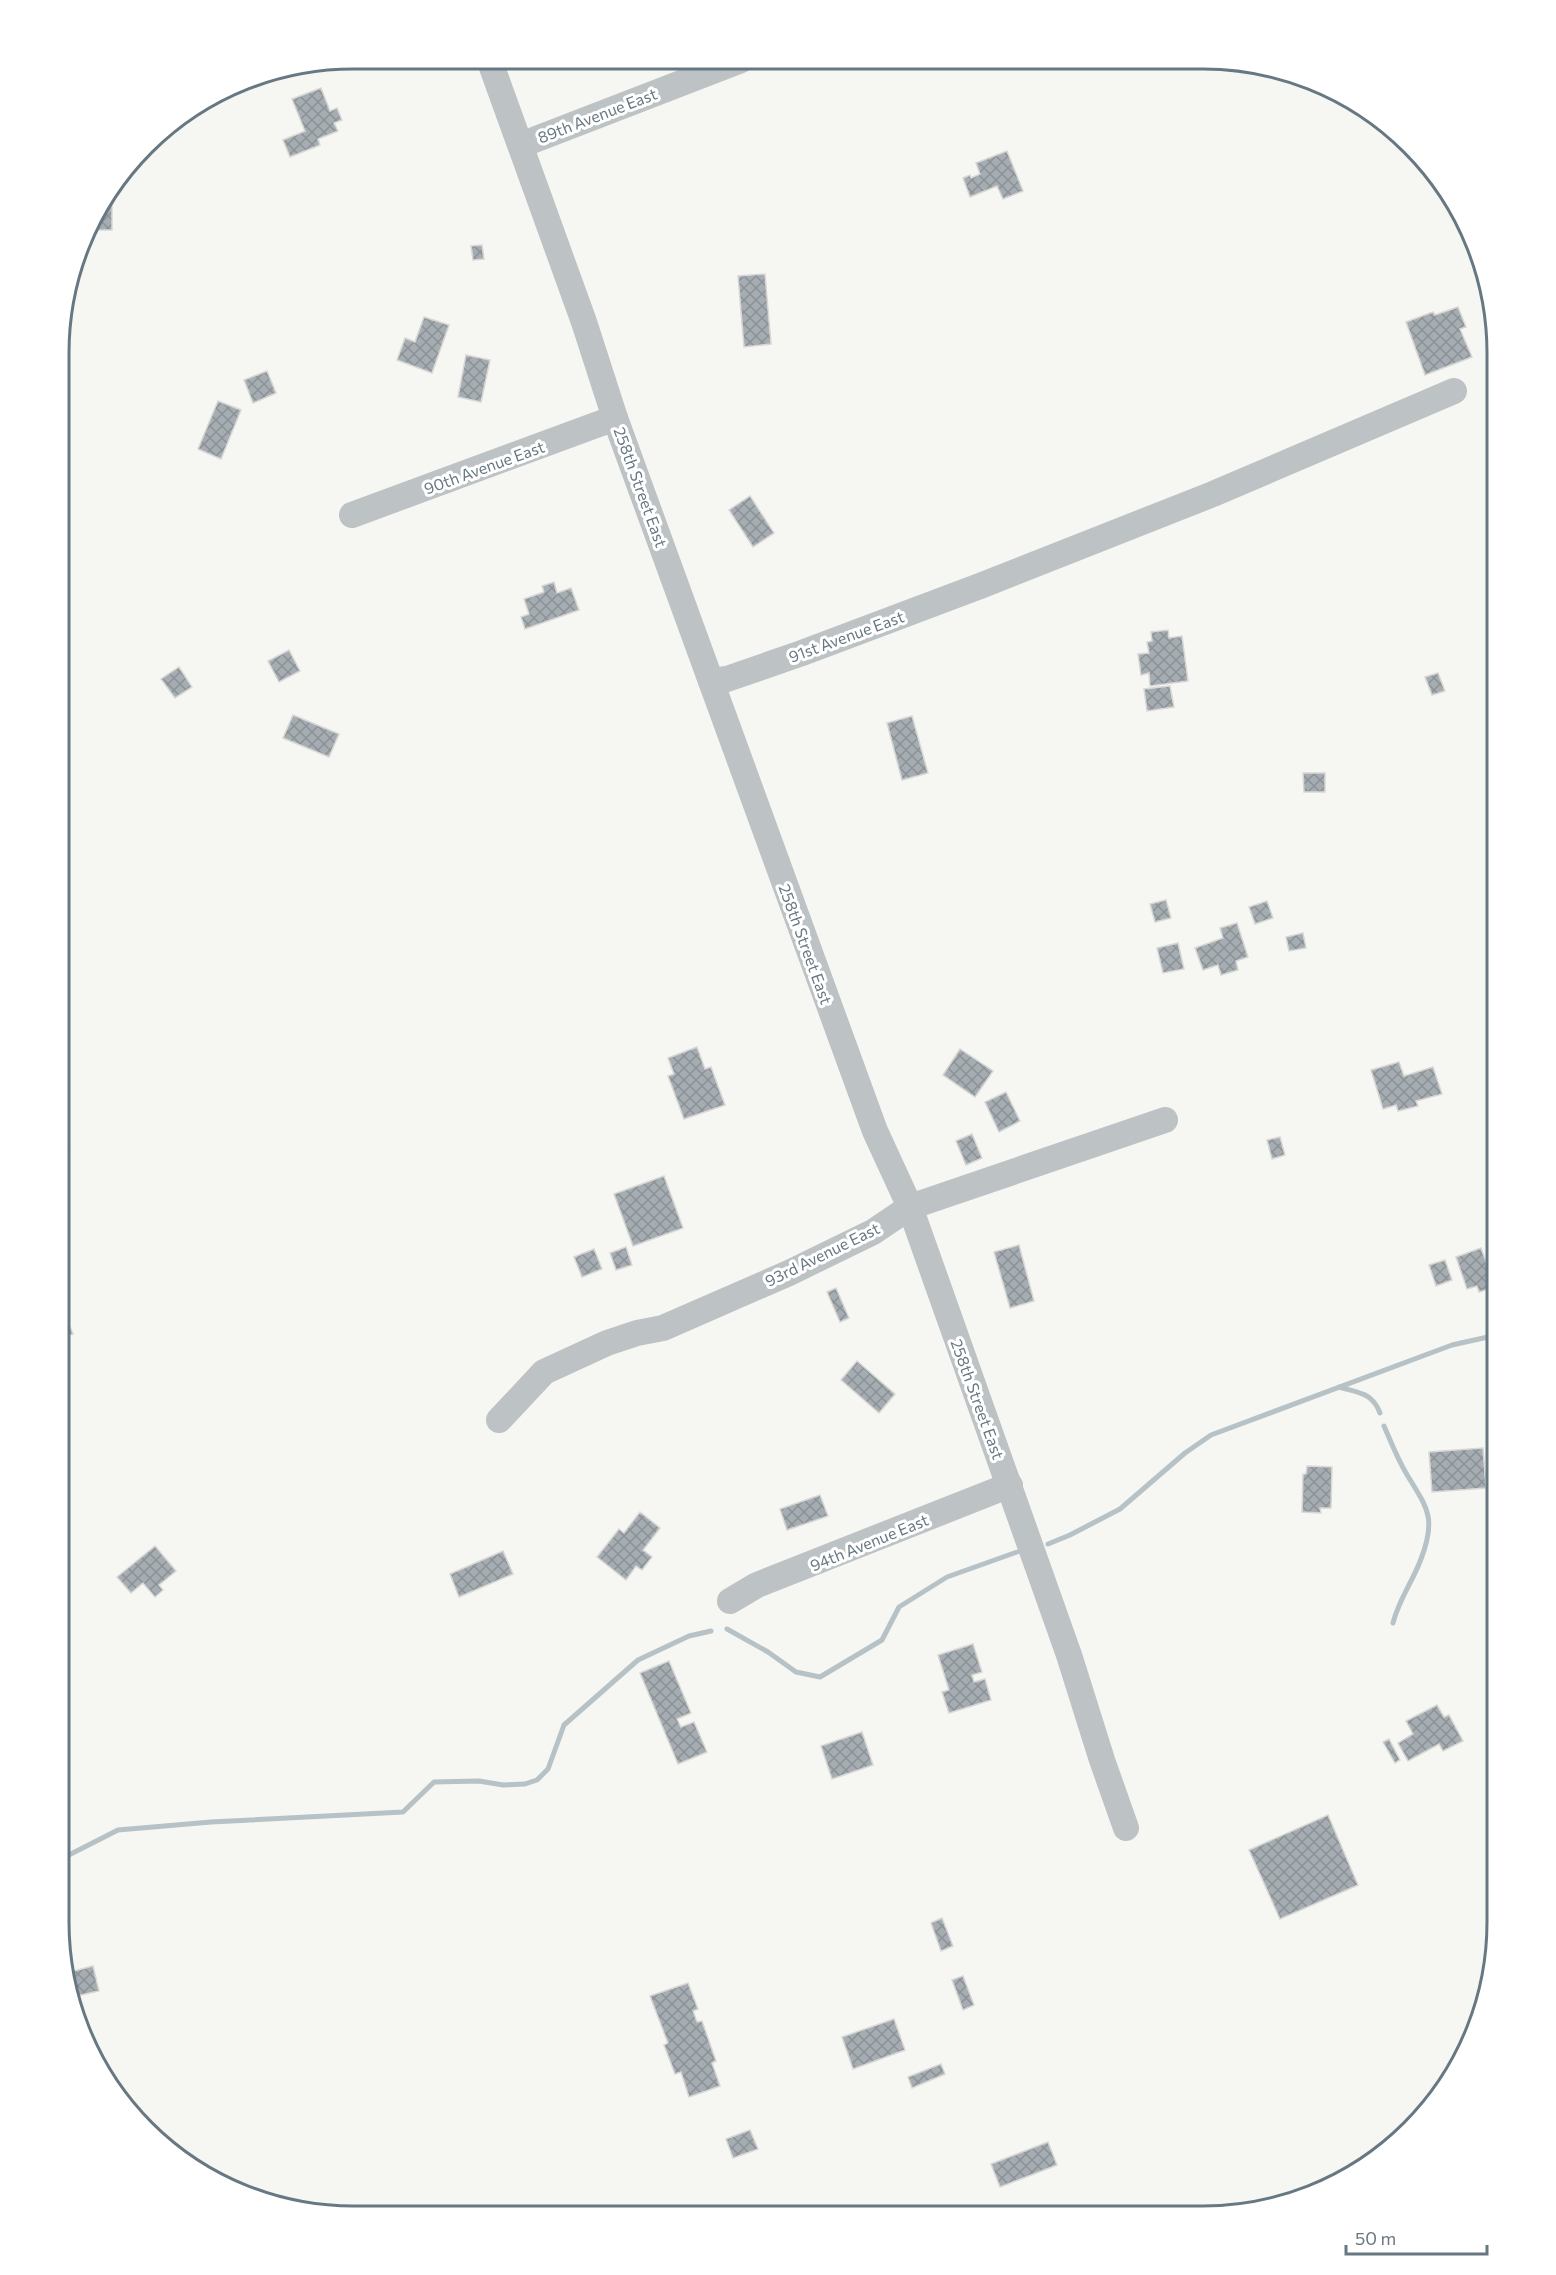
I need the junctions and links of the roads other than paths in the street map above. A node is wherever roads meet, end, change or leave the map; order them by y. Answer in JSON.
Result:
{"nodes":[{"id":1,"x":493,"y":69,"type":"edge"},
{"id":2,"x":717,"y":69,"type":"edge"},
{"id":3,"x":521,"y":145,"type":"junction"},
{"id":4,"x":1454,"y":391,"type":"dead end"},
{"id":5,"x":615,"y":418,"type":"junction"},
{"id":6,"x":352,"y":515,"type":"dead end"},
{"id":7,"x":711,"y":681,"type":"junction"},
{"id":8,"x":1165,"y":1120,"type":"dead end"},
{"id":9,"x":909,"y":1206,"type":"junction"},
{"id":10,"x":499,"y":1420,"type":"dead end"},
{"id":11,"x":1010,"y":1485,"type":"junction"},
{"id":12,"x":730,"y":1602,"type":"dead end"},
{"id":13,"x":1126,"y":1828,"type":"dead end"}],
"edges":[{"from":1,"to":3,"type":"street","name":"258th Street East"},
{"from":2,"to":3,"type":"street","name":"89th Avenue East"},
{"from":3,"to":5,"type":"street","name":"258th Street East"},
{"from":4,"to":7,"type":"street","name":"91st Avenue East"},
{"from":5,"to":6,"type":"street","name":"90th Avenue East"},
{"from":5,"to":7,"type":"street","name":"258th Street East"},
{"from":7,"to":9,"type":"street","name":"258th Street East"},
{"from":8,"to":9,"type":"street","name":"93rd Avenue East"},
{"from":9,"to":10,"type":"street","name":"93rd Avenue East"},
{"from":9,"to":11,"type":"street","name":"258th Street East"},
{"from":11,"to":12,"type":"street","name":"94th Avenue East"},
{"from":11,"to":13,"type":"street","name":"258th Street East"}]}
